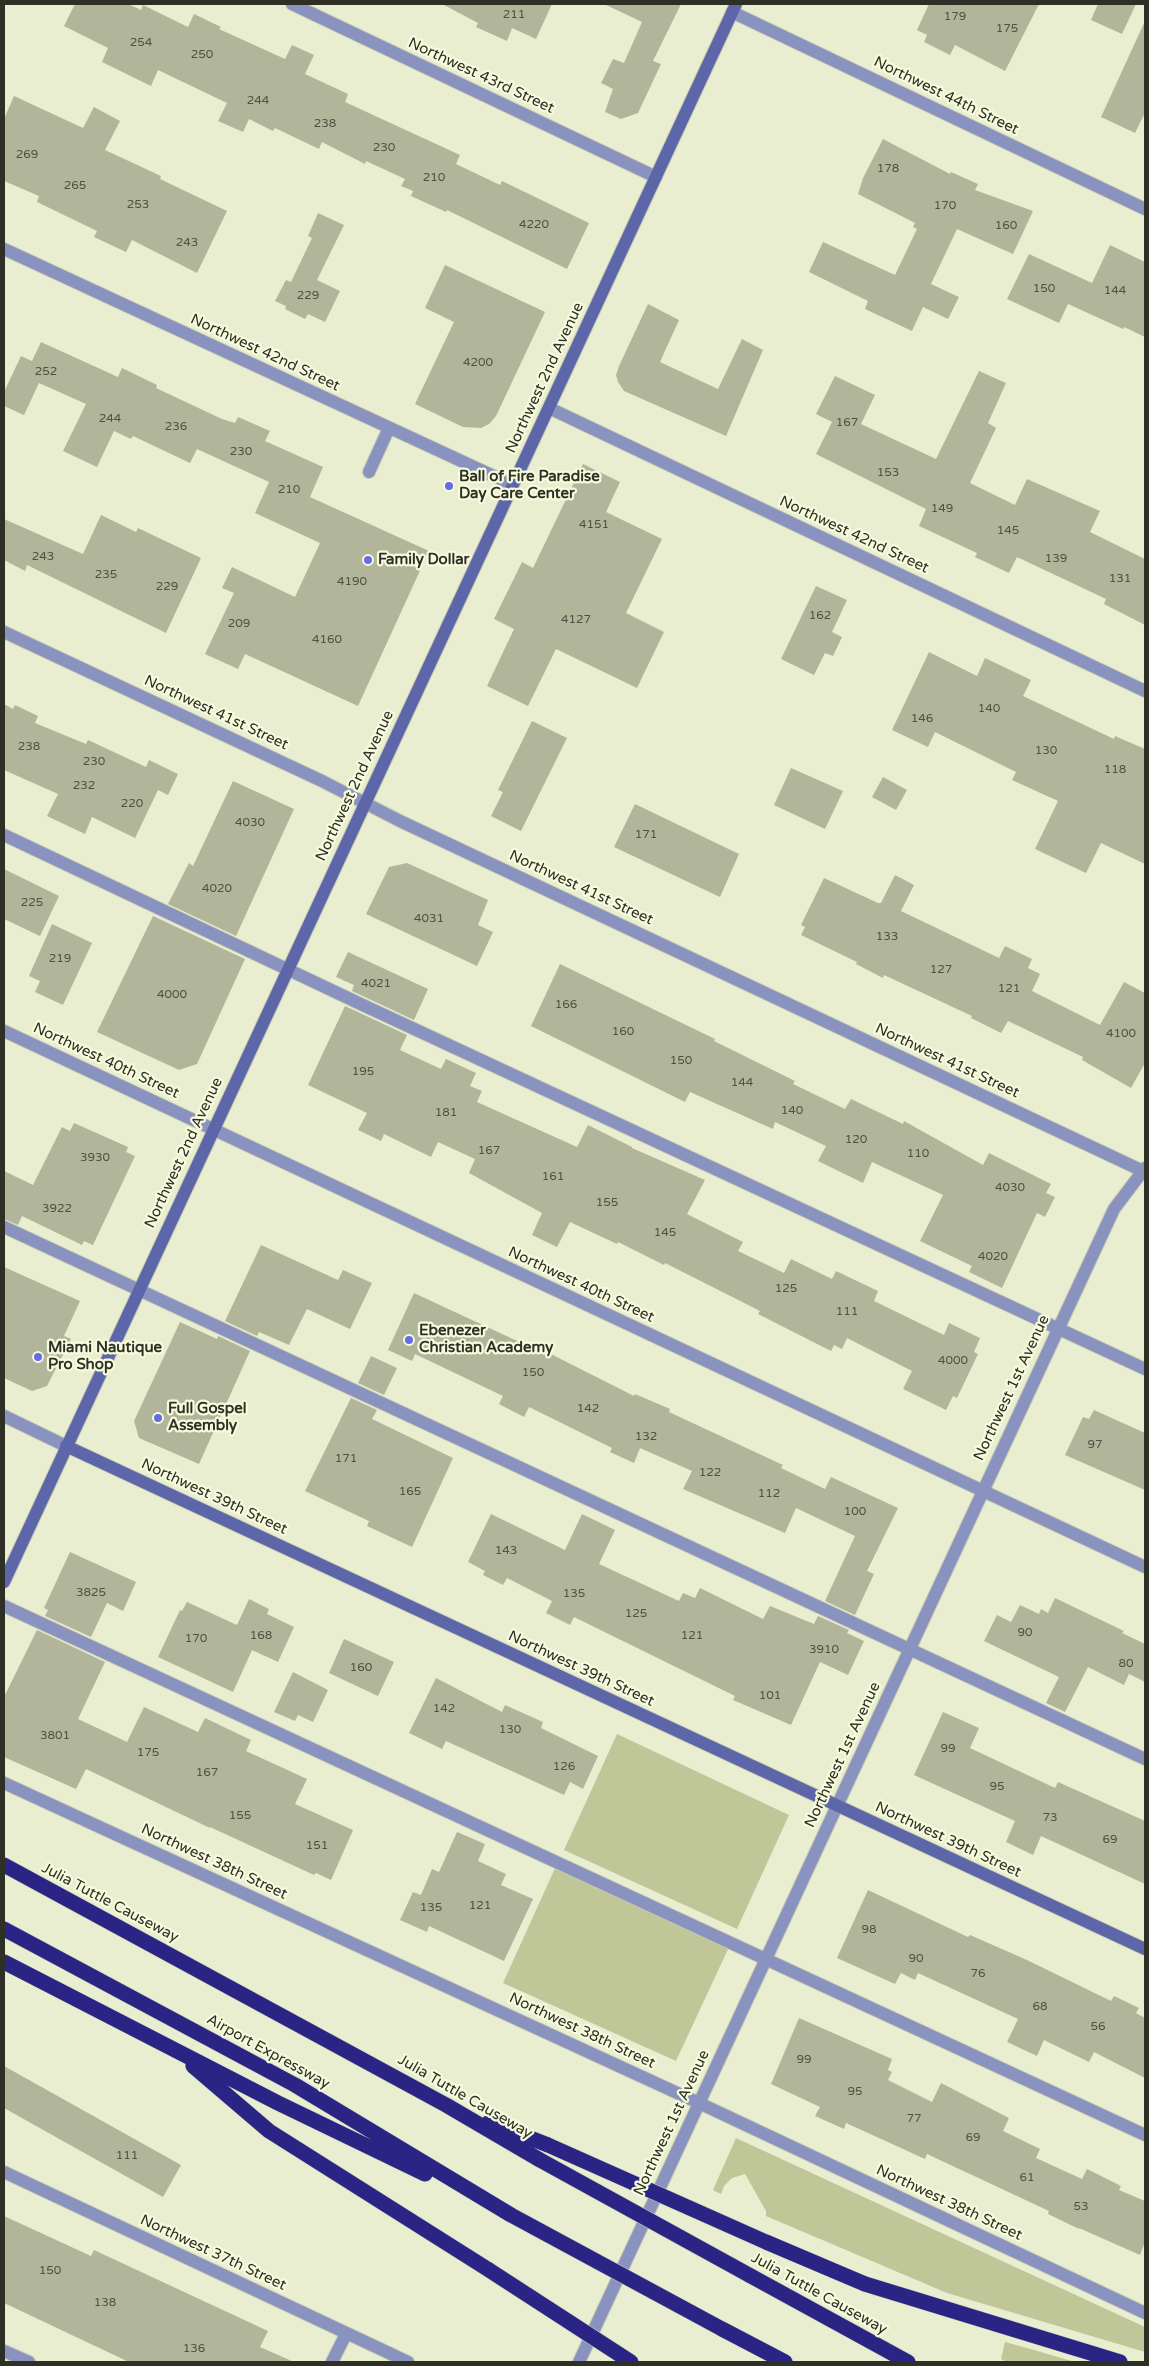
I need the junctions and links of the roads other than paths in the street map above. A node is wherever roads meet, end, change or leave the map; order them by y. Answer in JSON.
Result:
{"nodes":[{"id":1,"x":292,"y":4,"type":"edge"},
{"id":2,"x":734,"y":8,"type":"edge"},
{"id":3,"x":656,"y":177,"type":"junction"},
{"id":4,"x":1145,"y":210,"type":"edge"},
{"id":5,"x":4,"y":250,"type":"edge"},
{"id":6,"x":549,"y":408,"type":"junction"},
{"id":7,"x":390,"y":428,"type":"junction"},
{"id":8,"x":369,"y":472,"type":"dead end"},
{"id":9,"x":513,"y":485,"type":"junction"},
{"id":10,"x":4,"y":632,"type":"edge"},
{"id":11,"x":1145,"y":691,"type":"edge"},
{"id":12,"x":365,"y":803,"type":"junction"},
{"id":13,"x":4,"y":835,"type":"edge"},
{"id":14,"x":288,"y":968,"type":"junction"},
{"id":15,"x":4,"y":1031,"type":"edge"},
{"id":16,"x":213,"y":1129,"type":"junction"},
{"id":17,"x":1145,"y":1170,"type":"edge"},
{"id":18,"x":4,"y":1227,"type":"edge"},
{"id":19,"x":139,"y":1289,"type":"junction"},
{"id":20,"x":1058,"y":1327,"type":"junction"},
{"id":21,"x":1145,"y":1368,"type":"edge"},
{"id":22,"x":4,"y":1416,"type":"edge"},
{"id":23,"x":66,"y":1446,"type":"junction"},
{"id":24,"x":981,"y":1491,"type":"junction"},
{"id":25,"x":1145,"y":1567,"type":"edge"},
{"id":26,"x":4,"y":1582,"type":"edge"},
{"id":27,"x":4,"y":1606,"type":"edge"},
{"id":28,"x":909,"y":1648,"type":"junction"},
{"id":29,"x":1145,"y":1759,"type":"edge"},
{"id":30,"x":4,"y":1783,"type":"edge"},
{"id":31,"x":837,"y":1806,"type":"junction"},
{"id":32,"x":6,"y":1866,"type":"edge"},
{"id":33,"x":4,"y":1929,"type":"edge"},
{"id":34,"x":1145,"y":1949,"type":"edge"},
{"id":35,"x":766,"y":1958,"type":"junction"},
{"id":36,"x":4,"y":1962,"type":"edge"},
{"id":37,"x":173,"y":2048,"type":"junction"},
{"id":38,"x":699,"y":2103,"type":"junction"},
{"id":39,"x":446,"y":2105,"type":"junction"},
{"id":40,"x":1145,"y":2135,"type":"edge"},
{"id":41,"x":4,"y":2172,"type":"edge"},
{"id":42,"x":511,"y":2215,"type":"junction"},
{"id":43,"x":1145,"y":2313,"type":"edge"},
{"id":44,"x":346,"y":2334,"type":"junction"},
{"id":45,"x":4,"y":2352,"type":"edge"},
{"id":46,"x":28,"y":2362,"type":"edge"},
{"id":47,"x":332,"y":2362,"type":"edge"},
{"id":48,"x":408,"y":2362,"type":"edge"},
{"id":49,"x":579,"y":2362,"type":"edge"},
{"id":50,"x":632,"y":2362,"type":"edge"},
{"id":51,"x":785,"y":2362,"type":"edge"},
{"id":52,"x":908,"y":2362,"type":"edge"},
{"id":53,"x":1120,"y":2362,"type":"edge"}],
"edges":[{"from":1,"to":3,"type":"street","name":"Northwest 43rd Street"},
{"from":2,"to":3,"type":"street","name":"Northwest 2nd Avenue"},
{"from":2,"to":4,"type":"street","name":"Northwest 44th Street"},
{"from":3,"to":6,"type":"street","name":"Northwest 2nd Avenue"},
{"from":5,"to":7,"type":"street","name":"Northwest 42nd Street"},
{"from":6,"to":9,"type":"street","name":"Northwest 2nd Avenue"},
{"from":6,"to":11,"type":"street","name":"Northwest 42nd Street"},
{"from":7,"to":8,"type":"street"},
{"from":7,"to":9,"type":"street","name":"Northwest 42nd Street"},
{"from":9,"to":12,"type":"street","name":"Northwest 2nd Avenue"},
{"from":10,"to":12,"type":"street","name":"Northwest 41st Street"},
{"from":12,"to":14,"type":"street","name":"Northwest 2nd Avenue"},
{"from":12,"to":17,"type":"street","name":"Northwest 41st Street"},
{"from":13,"to":14,"type":"street"},
{"from":14,"to":16,"type":"street","name":"Northwest 2nd Avenue"},
{"from":14,"to":20,"type":"street"},
{"from":15,"to":16,"type":"street","name":"Northwest 40th Street"},
{"from":16,"to":19,"type":"street","name":"Northwest 2nd Avenue"},
{"from":16,"to":24,"type":"street","name":"Northwest 40th Street"},
{"from":17,"to":20,"type":"street","name":"Northwest 1st Avenue"},
{"from":18,"to":19,"type":"street"},
{"from":19,"to":23,"type":"street","name":"Northwest 2nd Avenue"},
{"from":19,"to":28,"type":"street"},
{"from":20,"to":21,"type":"street"},
{"from":20,"to":24,"type":"street","name":"Northwest 1st Avenue"},
{"from":22,"to":23,"type":"street","name":"Northwest 39th Street"},
{"from":23,"to":26,"type":"street","name":"Northwest 2nd Avenue"},
{"from":23,"to":31,"type":"street","name":"Northwest 39th Street"},
{"from":24,"to":25,"type":"street","name":"Northwest 40th Street"},
{"from":24,"to":28,"type":"street","name":"Northwest 1st Avenue"},
{"from":27,"to":35,"type":"street"},
{"from":28,"to":29,"type":"street"},
{"from":28,"to":31,"type":"street","name":"Northwest 1st Avenue"},
{"from":30,"to":38,"type":"street","name":"Northwest 38th Street"},
{"from":31,"to":34,"type":"street","name":"Northwest 39th Street"},
{"from":31,"to":35,"type":"street","name":"Northwest 1st Avenue"},
{"from":32,"to":39,"type":"highway","name":"Julia Tuttle Causeway"},
{"from":33,"to":42,"type":"highway","name":"Airport Expressway"},
{"from":35,"to":38,"type":"street","name":"Northwest 1st Avenue"},
{"from":35,"to":40,"type":"street"},
{"from":36,"to":37,"type":"highway"},
{"from":37,"to":42,"type":"highway"},
{"from":37,"to":50,"type":"highway","bridge":true},
{"from":38,"to":43,"type":"street","name":"Northwest 38th Street"},
{"from":38,"to":49,"type":"street","name":"Northwest 1st Avenue"},
{"from":39,"to":52,"type":"highway","name":"Julia Tuttle Causeway","bridge":true},
{"from":39,"to":53,"type":"highway","bridge":true},
{"from":41,"to":44,"type":"street","name":"Northwest 37th Street"},
{"from":42,"to":51,"type":"highway","bridge":true},
{"from":44,"to":47,"type":"street"},
{"from":44,"to":48,"type":"street","name":"Northwest 37th Street"},
{"from":45,"to":46,"type":"street"}]}
